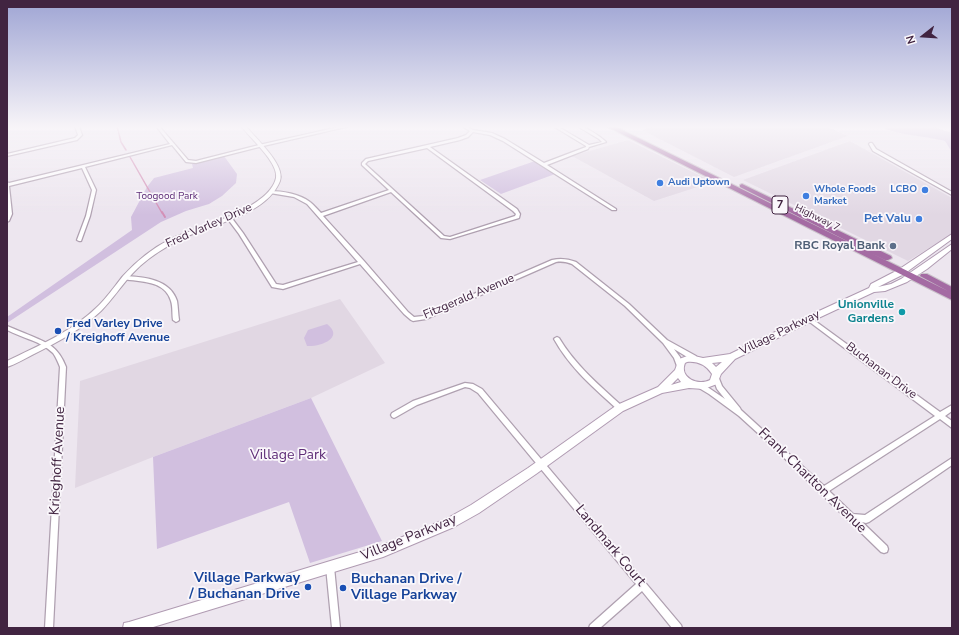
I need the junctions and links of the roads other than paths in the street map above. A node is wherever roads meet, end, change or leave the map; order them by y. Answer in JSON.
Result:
{"nodes":[{"id":1,"x":125,"y":156,"type":"edge"},
{"id":2,"x":183,"y":156,"type":"edge"},
{"id":3,"x":221,"y":156,"type":"edge"},
{"id":4,"x":267,"y":156,"type":"edge"},
{"id":5,"x":387,"y":156,"type":"edge"},
{"id":6,"x":440,"y":156,"type":"edge"},
{"id":7,"x":528,"y":156,"type":"edge"},
{"id":8,"x":567,"y":156,"type":"edge"},
{"id":9,"x":670,"y":156,"type":"edge"},
{"id":10,"x":678,"y":156,"type":"edge"},
{"id":11,"x":884,"y":156,"type":"edge"},
{"id":12,"x":543,"y":165,"type":"junction"},
{"id":13,"x":83,"y":166,"type":"junction"},
{"id":14,"x":7,"y":184,"type":"edge"},
{"id":15,"x":392,"y":191,"type":"junction"},
{"id":16,"x":271,"y":192,"type":"junction"},
{"id":17,"x":952,"y":194,"type":"edge"},
{"id":18,"x":614,"y":210,"type":"dead end"},
{"id":19,"x":320,"y":215,"type":"junction"},
{"id":20,"x":229,"y":218,"type":"junction"},
{"id":21,"x":7,"y":221,"type":"edge"},
{"id":22,"x":952,"y":236,"type":"edge"},
{"id":23,"x":79,"y":240,"type":"dead end"},
{"id":24,"x":952,"y":246,"type":"edge"},
{"id":25,"x":362,"y":262,"type":"junction"},
{"id":26,"x":904,"y":270,"type":"junction"},
{"id":27,"x":914,"y":275,"type":"junction"},
{"id":28,"x":125,"y":278,"type":"junction"},
{"id":29,"x":872,"y":290,"type":"junction"},
{"id":30,"x":952,"y":290,"type":"edge"},
{"id":31,"x":952,"y":297,"type":"edge"},
{"id":32,"x":810,"y":318,"type":"junction"},
{"id":33,"x":176,"y":320,"type":"dead end"},
{"id":34,"x":7,"y":328,"type":"edge"},
{"id":35,"x":557,"y":339,"type":"dead end"},
{"id":36,"x":665,"y":341,"type":"junction"},
{"id":37,"x":46,"y":344,"type":"junction"},
{"id":38,"x":732,"y":357,"type":"junction"},
{"id":39,"x":699,"y":360,"type":"junction"},
{"id":40,"x":7,"y":364,"type":"edge"},
{"id":41,"x":679,"y":368,"type":"junction"},
{"id":42,"x":716,"y":376,"type":"junction"},
{"id":43,"x":697,"y":385,"type":"junction"},
{"id":44,"x":661,"y":390,"type":"junction"},
{"id":45,"x":620,"y":408,"type":"junction"},
{"id":46,"x":952,"y":408,"type":"edge"},
{"id":47,"x":741,"y":414,"type":"junction"},
{"id":48,"x":394,"y":415,"type":"dead end"},
{"id":49,"x":940,"y":415,"type":"junction"},
{"id":50,"x":952,"y":425,"type":"edge"},
{"id":51,"x":952,"y":462,"type":"edge"},
{"id":52,"x":541,"y":465,"type":"junction"},
{"id":53,"x":823,"y":491,"type":"junction"},
{"id":54,"x":851,"y":518,"type":"junction"},
{"id":55,"x":884,"y":549,"type":"dead end"},
{"id":56,"x":330,"y":567,"type":"junction"},
{"id":57,"x":642,"y":585,"type":"junction"},
{"id":58,"x":49,"y":628,"type":"edge"},
{"id":59,"x":129,"y":628,"type":"edge"},
{"id":60,"x":336,"y":628,"type":"edge"},
{"id":61,"x":593,"y":628,"type":"edge"},
{"id":62,"x":678,"y":628,"type":"edge"}],
"edges":[{"from":1,"to":13,"type":"street"},
{"from":2,"to":3,"type":"street"},
{"from":4,"to":16,"type":"street"},
{"from":5,"to":15,"type":"street"},
{"from":6,"to":15,"type":"street"},
{"from":7,"to":12,"type":"street"},
{"from":8,"to":12,"type":"street"},
{"from":9,"to":26,"type":"main road","name":"Highway 7","number":"7"},
{"from":10,"to":26,"type":"main road","name":"Highway 7","number":"7"},
{"from":11,"to":17,"type":"street"},
{"from":12,"to":18,"type":"street"},
{"from":13,"to":14,"type":"street"},
{"from":13,"to":23,"type":"street"},
{"from":14,"to":21,"type":"street"},
{"from":15,"to":19,"type":"street"},
{"from":16,"to":19,"type":"street","name":"Fitzgerald Avenue"},
{"from":16,"to":20,"type":"street","name":"Fred Varley Drive"},
{"from":19,"to":25,"type":"street","name":"Fitzgerald Avenue"},
{"from":20,"to":25,"type":"street"},
{"from":20,"to":28,"type":"street","name":"Fred Varley Drive"},
{"from":22,"to":26,"type":"main road","name":"Village Parkway"},
{"from":24,"to":27,"type":"main road","name":"Village Parkway"},
{"from":25,"to":36,"type":"street","name":"Fitzgerald Avenue"},
{"from":26,"to":27,"type":"main road","name":"Highway 7","number":"7"},
{"from":26,"to":29,"type":"main road","name":"Village Parkway"},
{"from":27,"to":29,"type":"main road","name":"Village Parkway"},
{"from":27,"to":30,"type":"main road","name":"Highway 7","number":"7"},
{"from":27,"to":31,"type":"main road","name":"Highway 7","number":"7"},
{"from":28,"to":33,"type":"street"},
{"from":28,"to":37,"type":"street","name":"Fred Varley Drive"},
{"from":29,"to":32,"type":"main road","name":"Village Parkway"},
{"from":32,"to":38,"type":"main road","name":"Village Parkway"},
{"from":32,"to":49,"type":"street","name":"Buchanan Drive"},
{"from":34,"to":37,"type":"street","name":"Krieghoff Avenue"},
{"from":35,"to":45,"type":"street"},
{"from":36,"to":39,"type":"street","name":"Fitzgerald Avenue"},
{"from":36,"to":41,"type":"street","name":"Fitzgerald Avenue"},
{"from":37,"to":40,"type":"street","name":"Fred Varley Drive"},
{"from":37,"to":58,"type":"street","name":"Krieghoff Avenue"},
{"from":38,"to":39,"type":"main road","name":"Village Parkway"},
{"from":38,"to":42,"type":"main road","name":"Village Parkway"},
{"from":39,"to":41,"type":"main road"},
{"from":39,"to":42,"type":"main road"},
{"from":41,"to":43,"type":"main road"},
{"from":41,"to":44,"type":"main road","name":"Village Parkway"},
{"from":42,"to":43,"type":"main road"},
{"from":42,"to":47,"type":"street","name":"Frank Charlton Avenue"},
{"from":43,"to":44,"type":"main road","name":"Village Parkway"},
{"from":43,"to":47,"type":"street","name":"Frank Charlton Avenue"},
{"from":44,"to":45,"type":"main road","name":"Village Parkway"},
{"from":45,"to":52,"type":"main road","name":"Village Parkway"},
{"from":46,"to":49,"type":"street"},
{"from":47,"to":53,"type":"street","name":"Frank Charlton Avenue"},
{"from":48,"to":52,"type":"street","name":"Landmark Court"},
{"from":49,"to":50,"type":"street","name":"Buchanan Drive"},
{"from":49,"to":53,"type":"street"},
{"from":51,"to":54,"type":"street"},
{"from":52,"to":56,"type":"main road","name":"Village Parkway"},
{"from":52,"to":57,"type":"street","name":"Landmark Court"},
{"from":53,"to":54,"type":"street","name":"Frank Charlton Avenue"},
{"from":54,"to":55,"type":"street","name":"Frank Charlton Avenue"},
{"from":56,"to":59,"type":"main road","name":"Village Parkway"},
{"from":56,"to":60,"type":"street"},
{"from":57,"to":61,"type":"street"},
{"from":57,"to":62,"type":"street","name":"Landmark Court"}]}
